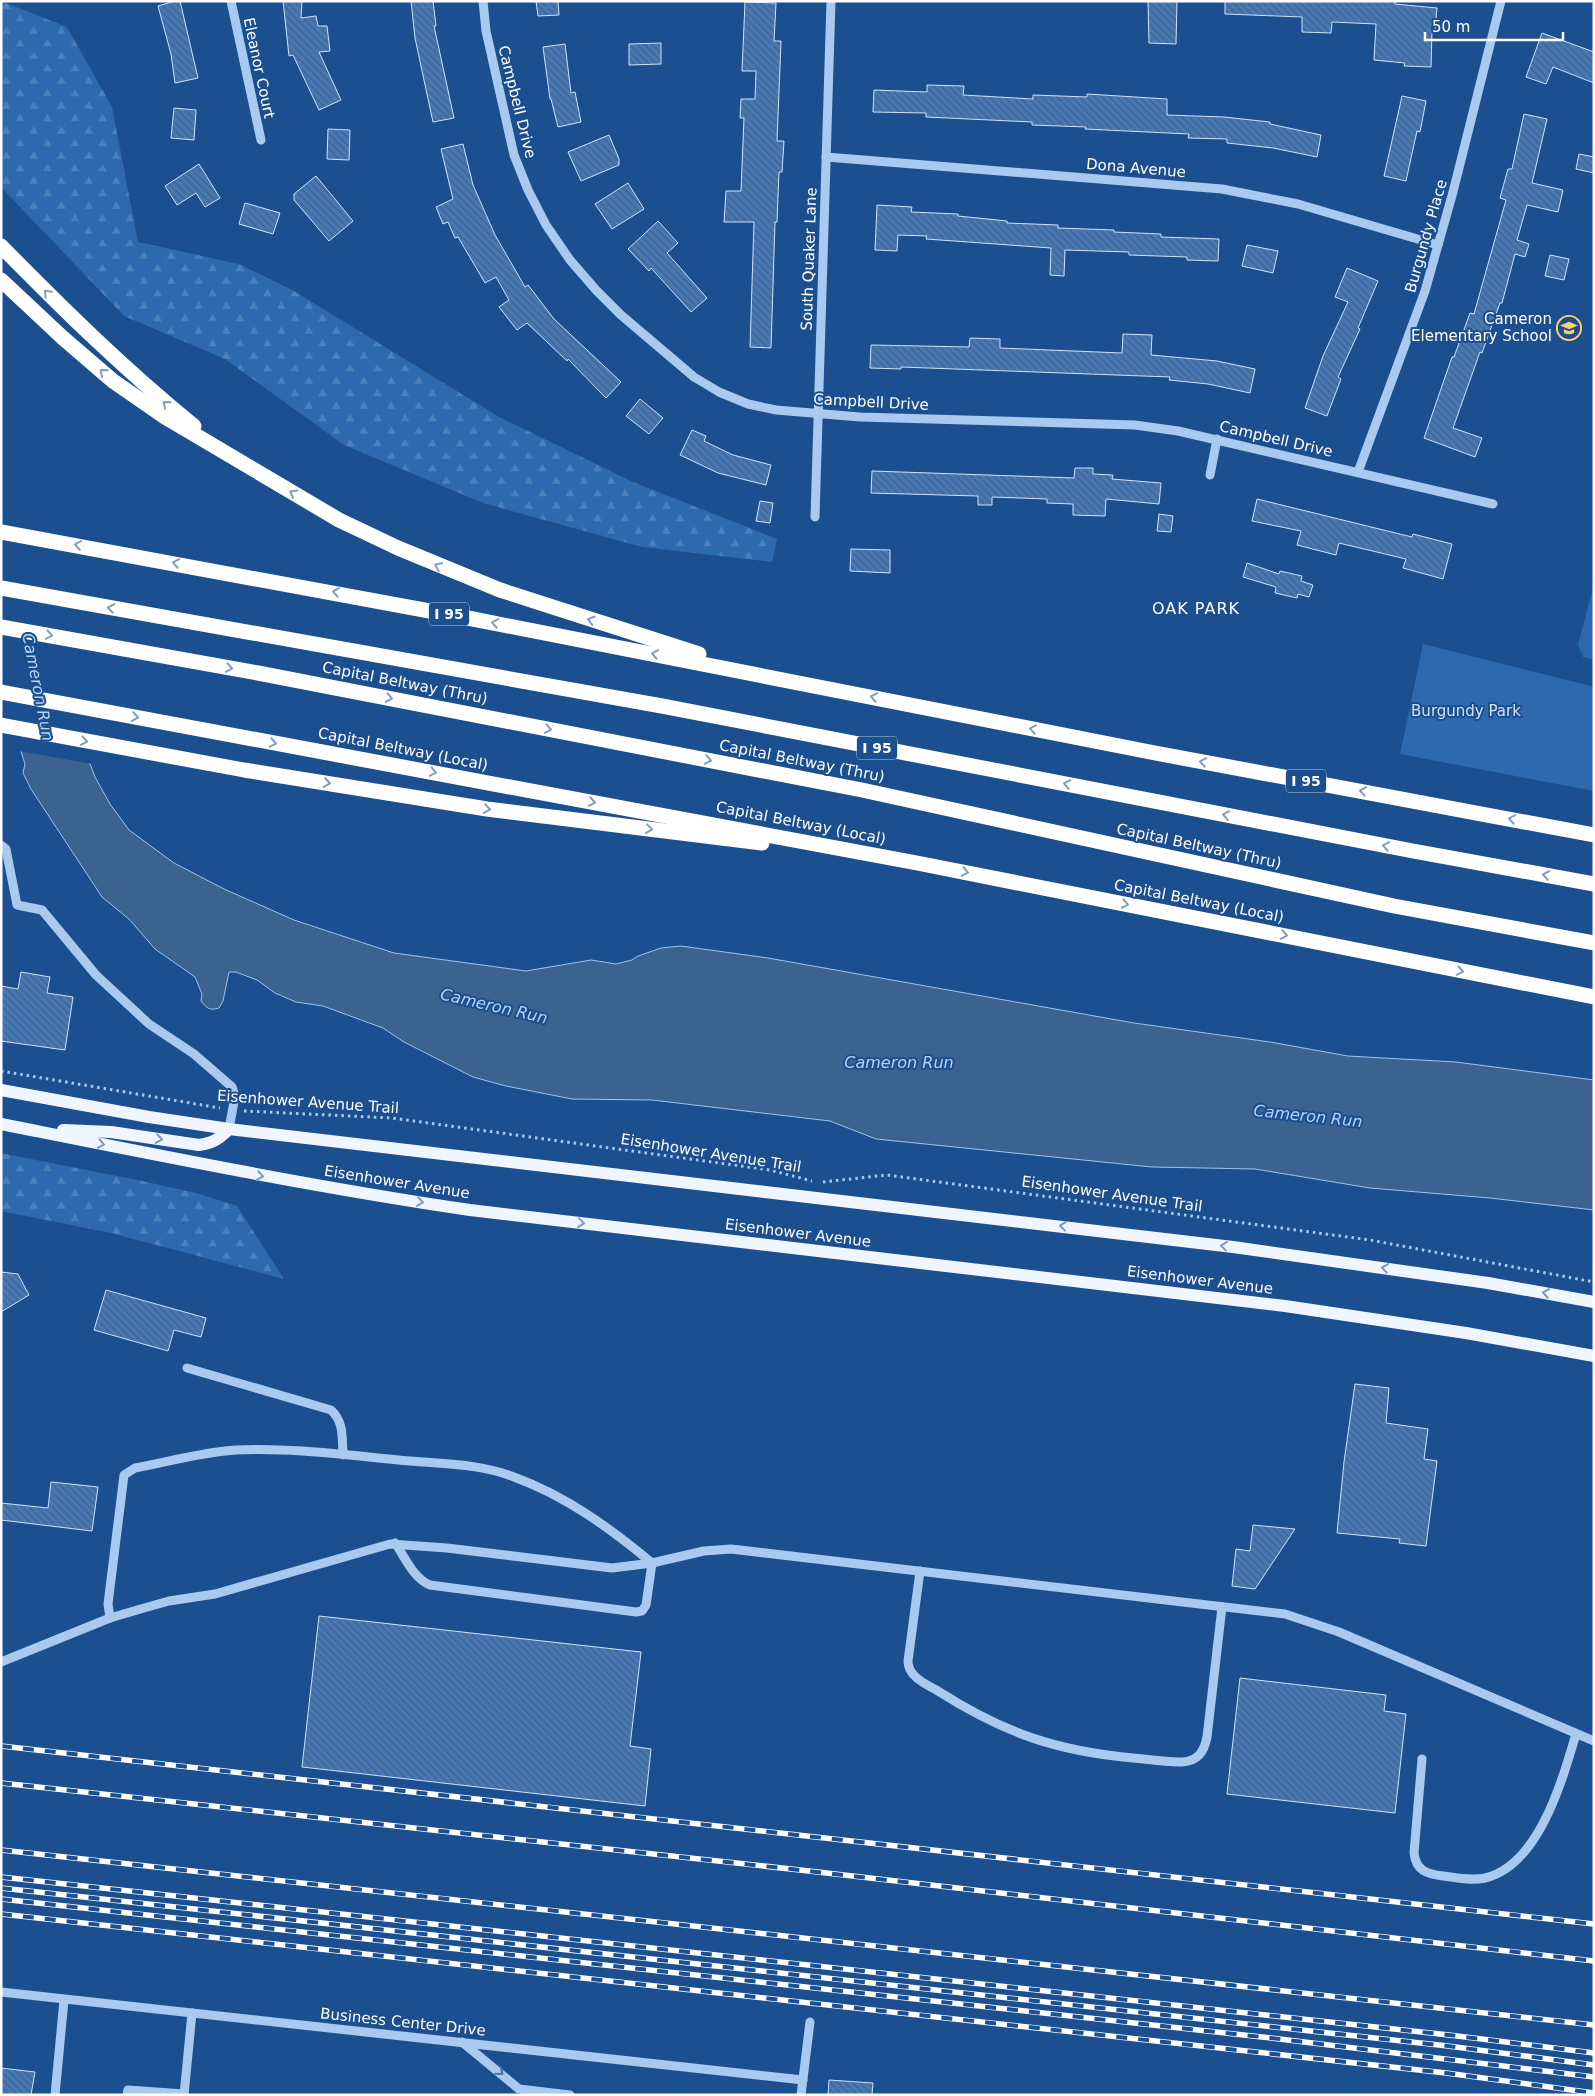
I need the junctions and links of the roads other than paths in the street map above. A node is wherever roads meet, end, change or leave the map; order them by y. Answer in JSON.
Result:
{"nodes":[{"id":1,"x":231,"y":1,"type":"edge"},
{"id":2,"x":483,"y":1,"type":"edge"},
{"id":3,"x":831,"y":1,"type":"edge"},
{"id":4,"x":1501,"y":1,"type":"edge"},
{"id":5,"x":261,"y":140,"type":"dead end"},
{"id":6,"x":826,"y":157,"type":"junction"},
{"id":7,"x":1438,"y":245,"type":"junction"},
{"id":8,"x":1,"y":246,"type":"edge"},
{"id":9,"x":1,"y":280,"type":"edge"},
{"id":10,"x":818,"y":413,"type":"junction"},
{"id":11,"x":1217,"y":439,"type":"junction"},
{"id":12,"x":232,"y":456,"type":"junction"},
{"id":13,"x":1358,"y":472,"type":"junction"},
{"id":14,"x":1210,"y":475,"type":"dead end"},
{"id":15,"x":1493,"y":504,"type":"dead end"},
{"id":16,"x":815,"y":516,"type":"dead end"},
{"id":17,"x":1,"y":532,"type":"edge"},
{"id":18,"x":1,"y":588,"type":"edge"},
{"id":19,"x":1,"y":627,"type":"edge"},
{"id":20,"x":772,"y":676,"type":"junction"},
{"id":21,"x":1,"y":692,"type":"edge"},
{"id":22,"x":1,"y":726,"type":"edge"},
{"id":23,"x":1594,"y":835,"type":"edge"},
{"id":24,"x":1,"y":844,"type":"edge"},
{"id":25,"x":917,"y":863,"type":"junction"},
{"id":26,"x":1594,"y":884,"type":"edge"},
{"id":27,"x":1594,"y":943,"type":"edge"},
{"id":28,"x":1594,"y":997,"type":"edge"},
{"id":29,"x":1,"y":1090,"type":"edge"},
{"id":30,"x":1,"y":1124,"type":"edge"},
{"id":31,"x":23,"y":1129,"type":"junction"},
{"id":32,"x":229,"y":1129,"type":"junction"},
{"id":33,"x":1594,"y":1302,"type":"edge"},
{"id":34,"x":1594,"y":1356,"type":"edge"},
{"id":35,"x":187,"y":1368,"type":"dead end"},
{"id":36,"x":343,"y":1455,"type":"junction"},
{"id":37,"x":396,"y":1543,"type":"junction"},
{"id":38,"x":652,"y":1563,"type":"junction"},
{"id":39,"x":920,"y":1571,"type":"junction"},
{"id":40,"x":1222,"y":1607,"type":"junction"},
{"id":41,"x":110,"y":1618,"type":"junction"},
{"id":42,"x":1,"y":1662,"type":"edge"},
{"id":43,"x":1576,"y":1734,"type":"junction"},
{"id":44,"x":1594,"y":1741,"type":"edge"},
{"id":45,"x":1422,"y":1759,"type":"dead end"},
{"id":46,"x":1,"y":1992,"type":"edge"},
{"id":47,"x":64,"y":2000,"type":"junction"},
{"id":48,"x":192,"y":2014,"type":"junction"},
{"id":49,"x":810,"y":2022,"type":"dead end"},
{"id":50,"x":462,"y":2042,"type":"junction"},
{"id":51,"x":803,"y":2080,"type":"junction"},
{"id":52,"x":184,"y":2094,"type":"edge"},
{"id":53,"x":55,"y":2095,"type":"edge"},
{"id":54,"x":127,"y":2095,"type":"edge"},
{"id":55,"x":570,"y":2095,"type":"edge"},
{"id":56,"x":801,"y":2095,"type":"edge"}],
"edges":[{"from":1,"to":5,"type":"street","name":"Eleanor Court"},
{"from":2,"to":10,"type":"street","name":"Campbell Drive"},
{"from":3,"to":6,"type":"street","name":"South Quaker Lane"},
{"from":4,"to":7,"type":"street","name":"Burgundy Place"},
{"from":6,"to":7,"type":"street","name":"Dona Avenue"},
{"from":6,"to":10,"type":"street","name":"South Quaker Lane"},
{"from":7,"to":13,"type":"street","name":"Burgundy Place"},
{"from":12,"to":8,"type":"highway","one_way":true},
{"from":12,"to":9,"type":"highway","one_way":true},
{"from":10,"to":11,"type":"street","name":"Campbell Drive"},
{"from":10,"to":16,"type":"street","name":"South Quaker Lane"},
{"from":11,"to":13,"type":"street","name":"Campbell Drive"},
{"from":11,"to":14,"type":"street"},
{"from":20,"to":12,"type":"highway","one_way":true},
{"from":13,"to":15,"type":"street","name":"Campbell Drive"},
{"from":20,"to":17,"type":"highway","number":"I 95","one_way":true},
{"from":26,"to":18,"type":"highway","name":"Capital Beltway (Thru)","number":"I 95","one_way":true},
{"from":19,"to":27,"type":"highway","name":"Capital Beltway (Thru)","one_way":true},
{"from":23,"to":20,"type":"highway","number":"I 95","one_way":true},
{"from":21,"to":25,"type":"highway","name":"Capital Beltway (Local)","one_way":true},
{"from":22,"to":25,"type":"highway","one_way":true},
{"from":24,"to":32,"type":"street"},
{"from":25,"to":28,"type":"highway","name":"Capital Beltway (Local)","one_way":true},
{"from":29,"to":32,"type":"main road","name":"Eisenhower Avenue"},
{"from":30,"to":31,"type":"main road","name":"Eisenhower Avenue"},
{"from":31,"to":32,"type":"main road","one_way":true},
{"from":31,"to":34,"type":"main road","name":"Eisenhower Avenue","one_way":true},
{"from":33,"to":32,"type":"main road","name":"Eisenhower Avenue","one_way":true},
{"from":35,"to":36,"type":"street"},
{"from":36,"to":38,"type":"street"},
{"from":36,"to":41,"type":"street"},
{"from":37,"to":38,"type":"street"},
{"from":37,"to":38,"type":"street"},
{"from":37,"to":41,"type":"street"},
{"from":38,"to":39,"type":"street"},
{"from":39,"to":40,"type":"street"},
{"from":39,"to":40,"type":"street"},
{"from":40,"to":43,"type":"street"},
{"from":41,"to":42,"type":"street"},
{"from":43,"to":44,"type":"street"},
{"from":43,"to":45,"type":"street"},
{"from":46,"to":47,"type":"street","name":"Business Center Drive"},
{"from":47,"to":48,"type":"street","name":"Business Center Drive"},
{"from":47,"to":53,"type":"street"},
{"from":48,"to":50,"type":"street","name":"Business Center Drive"},
{"from":48,"to":52,"type":"street"},
{"from":49,"to":51,"type":"street"},
{"from":50,"to":51,"type":"street","name":"Business Center Drive"},
{"from":50,"to":55,"type":"street","one_way":true},
{"from":51,"to":56,"type":"street"},
{"from":52,"to":54,"type":"street"}]}
